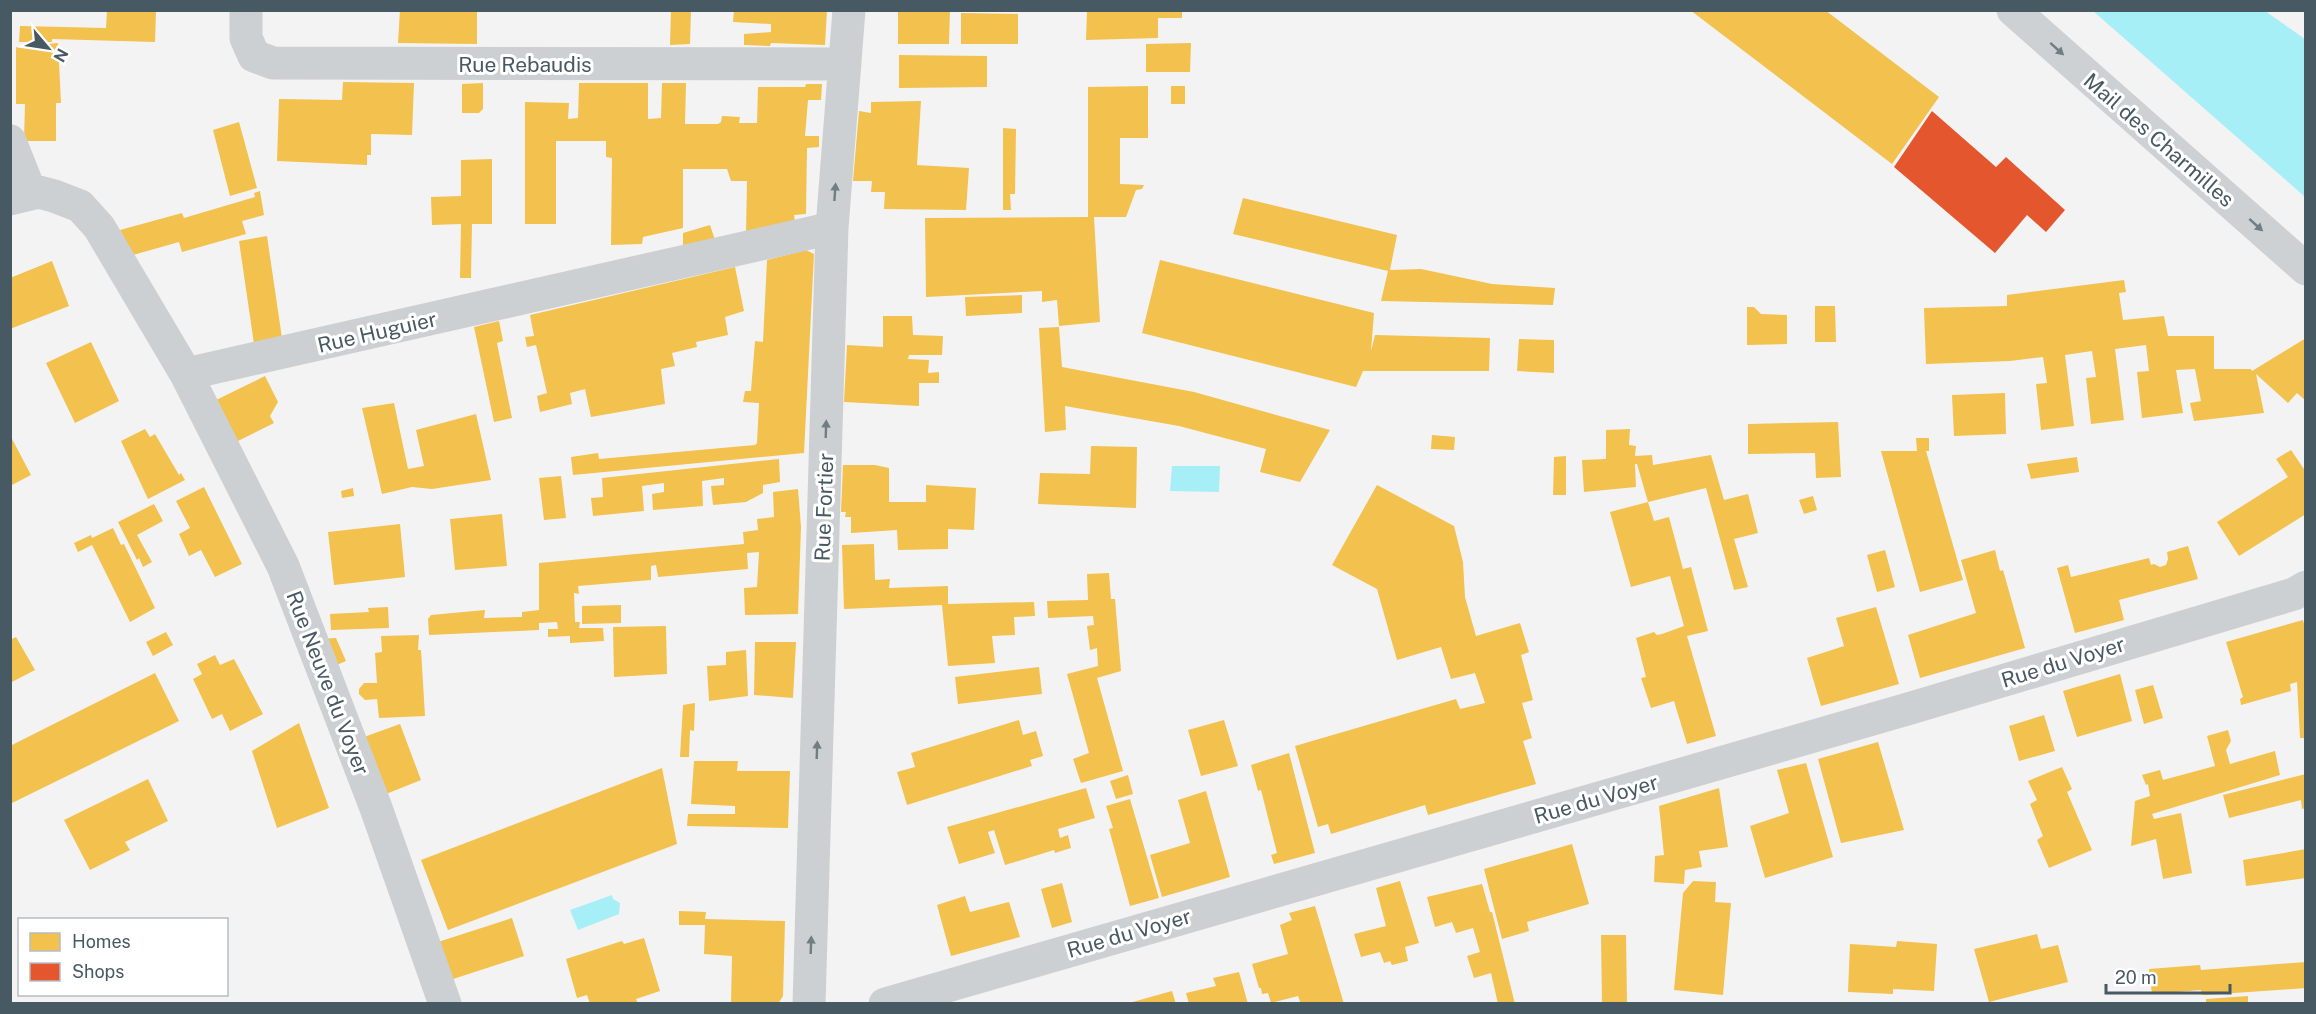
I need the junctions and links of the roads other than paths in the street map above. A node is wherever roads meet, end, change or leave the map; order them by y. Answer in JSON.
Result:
{"nodes":[{"id":1,"x":246,"y":10,"type":"edge"},
{"id":2,"x":849,"y":10,"type":"edge"},
{"id":3,"x":2013,"y":10,"type":"edge"},
{"id":4,"x":845,"y":64,"type":"junction"},
{"id":5,"x":10,"y":141,"type":"edge"},
{"id":6,"x":21,"y":196,"type":"edge"},
{"id":7,"x":832,"y":228,"type":"junction"},
{"id":8,"x":2306,"y":269,"type":"edge"},
{"id":9,"x":186,"y":374,"type":"junction"},
{"id":10,"x":2306,"y":587,"type":"edge"},
{"id":11,"x":445,"y":1004,"type":"edge"},
{"id":12,"x":809,"y":1004,"type":"edge"},
{"id":13,"x":885,"y":1004,"type":"edge"}],
"edges":[{"from":1,"to":4,"type":"street","name":"Rue Rebaudis"},
{"from":2,"to":4,"type":"street","name":"Rue Fortier"},
{"from":3,"to":8,"type":"main road","name":"Mail des Charmilles","one_way":true},
{"from":7,"to":4,"type":"street","name":"Rue Fortier","one_way":true},
{"from":5,"to":6,"type":"street"},
{"from":6,"to":9,"type":"street"},
{"from":7,"to":9,"type":"street","name":"Rue Huguier"},
{"from":12,"to":7,"type":"street","name":"Rue Fortier","one_way":true},
{"from":9,"to":11,"type":"street","name":"Rue Neuve du Voyer"},
{"from":10,"to":13,"type":"street","name":"Rue du Voyer"}]}
